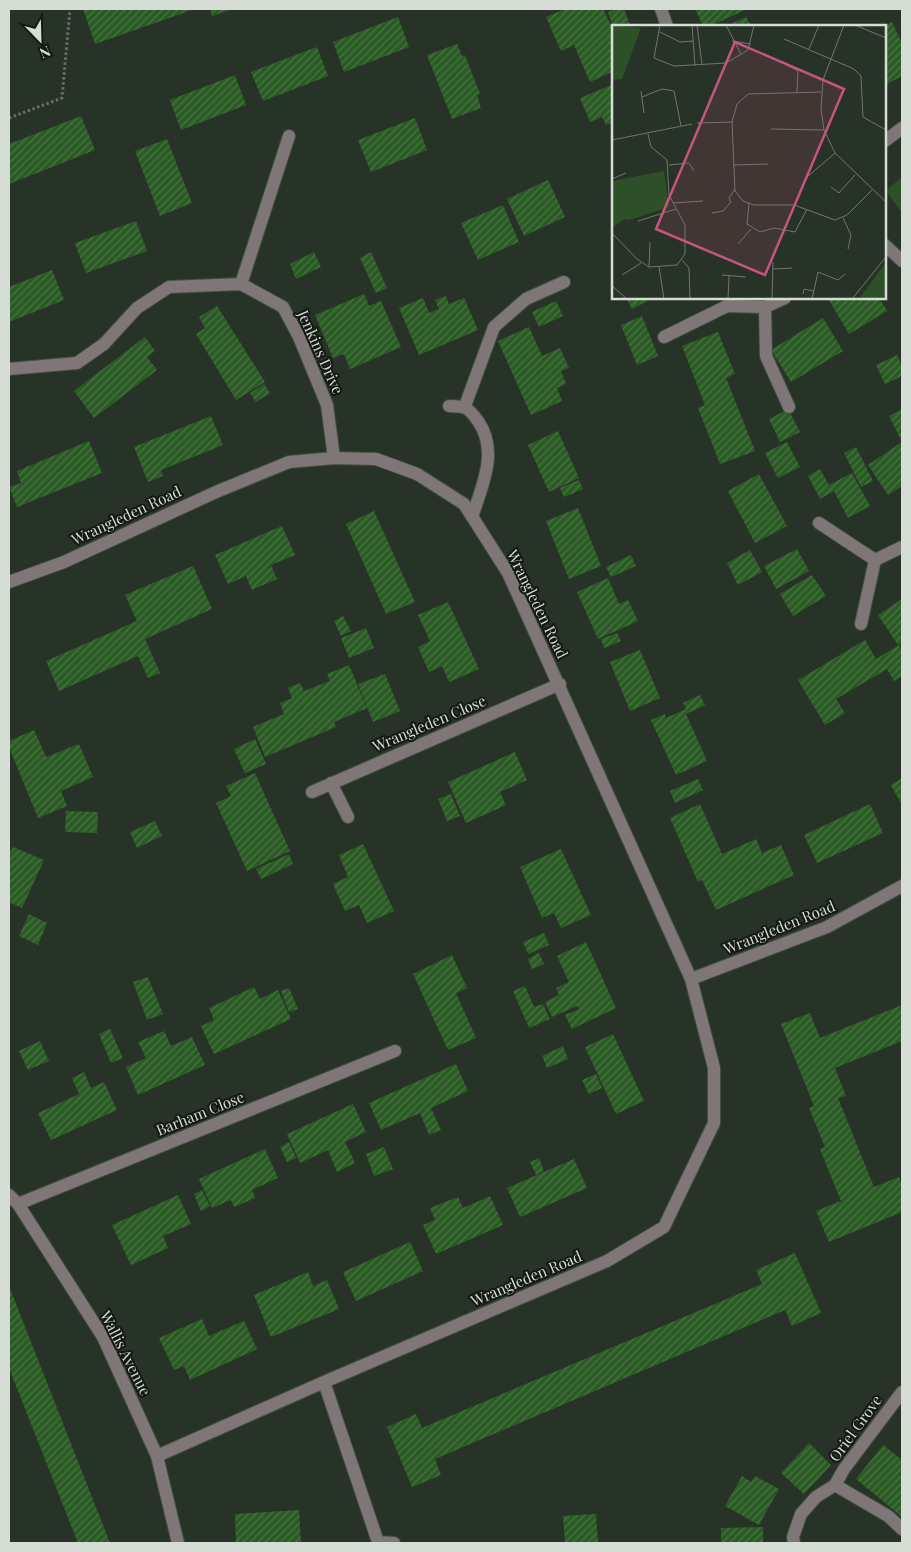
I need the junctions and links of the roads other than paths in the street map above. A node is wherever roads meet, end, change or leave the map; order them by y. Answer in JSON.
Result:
{"nodes":[{"id":1,"x":661,"y":9,"type":"edge"},
{"id":2,"x":667,"y":25,"type":"edge"},
{"id":3,"x":902,"y":128,"type":"edge"},
{"id":4,"x":289,"y":136,"type":"dead end"},
{"id":5,"x":886,"y":141,"type":"edge"},
{"id":6,"x":886,"y":246,"type":"edge"},
{"id":7,"x":902,"y":261,"type":"edge"},
{"id":8,"x":564,"y":282,"type":"dead end"},
{"id":9,"x":241,"y":284,"type":"junction"},
{"id":10,"x":784,"y":299,"type":"edge"},
{"id":11,"x":765,"y":307,"type":"junction"},
{"id":12,"x":664,"y":337,"type":"dead end"},
{"id":13,"x":9,"y":368,"type":"edge"},
{"id":14,"x":449,"y":406,"type":"dead end"},
{"id":15,"x":465,"y":406,"type":"junction"},
{"id":16,"x":789,"y":407,"type":"dead end"},
{"id":17,"x":334,"y":458,"type":"junction"},
{"id":18,"x":472,"y":517,"type":"junction"},
{"id":19,"x":819,"y":523,"type":"dead end"},
{"id":20,"x":902,"y":547,"type":"edge"},
{"id":21,"x":875,"y":560,"type":"junction"},
{"id":22,"x":9,"y":582,"type":"edge"},
{"id":23,"x":861,"y":624,"type":"dead end"},
{"id":24,"x":560,"y":684,"type":"junction"},
{"id":25,"x":332,"y":783,"type":"junction"},
{"id":26,"x":312,"y":792,"type":"dead end"},
{"id":27,"x":348,"y":817,"type":"dead end"},
{"id":28,"x":902,"y":886,"type":"edge"},
{"id":29,"x":691,"y":979,"type":"junction"},
{"id":30,"x":395,"y":1051,"type":"dead end"},
{"id":31,"x":13,"y":1200,"type":"edge"},
{"id":32,"x":324,"y":1382,"type":"junction"},
{"id":33,"x":902,"y":1392,"type":"edge"},
{"id":34,"x":157,"y":1456,"type":"junction"},
{"id":35,"x":835,"y":1485,"type":"junction"},
{"id":36,"x":902,"y":1529,"type":"edge"},
{"id":37,"x":178,"y":1543,"type":"edge"},
{"id":38,"x":394,"y":1543,"type":"edge"},
{"id":39,"x":794,"y":1543,"type":"edge"}],
"edges":[{"from":1,"to":2,"type":"street"},
{"from":3,"to":5,"type":"street"},
{"from":4,"to":9,"type":"street"},
{"from":6,"to":7,"type":"street"},
{"from":8,"to":15,"type":"street"},
{"from":9,"to":13,"type":"street"},
{"from":9,"to":17,"type":"street","name":"Jenkins Drive"},
{"from":10,"to":11,"type":"street"},
{"from":11,"to":12,"type":"street"},
{"from":11,"to":16,"type":"street"},
{"from":14,"to":15,"type":"street"},
{"from":15,"to":18,"type":"street"},
{"from":17,"to":18,"type":"street","name":"Wrangleden Road"},
{"from":17,"to":22,"type":"street","name":"Wrangleden Road"},
{"from":18,"to":24,"type":"street","name":"Wrangleden Road"},
{"from":19,"to":21,"type":"street"},
{"from":20,"to":21,"type":"street"},
{"from":21,"to":23,"type":"street"},
{"from":24,"to":25,"type":"street","name":"Wrangleden Close"},
{"from":24,"to":29,"type":"street","name":"Wrangleden Road"},
{"from":25,"to":26,"type":"street","name":"Wrangleden Close"},
{"from":25,"to":27,"type":"street"},
{"from":28,"to":29,"type":"street","name":"Wrangleden Road"},
{"from":29,"to":32,"type":"street","name":"Wrangleden Road"},
{"from":30,"to":31,"type":"street","name":"Barham Close"},
{"from":31,"to":34,"type":"street","name":"Wallis Avenue"},
{"from":32,"to":34,"type":"street","name":"Wrangleden Road"},
{"from":32,"to":38,"type":"street"},
{"from":33,"to":35,"type":"street","name":"Oriel Grove"},
{"from":34,"to":37,"type":"street","name":"Wallis Avenue"},
{"from":35,"to":36,"type":"street"},
{"from":35,"to":39,"type":"street"}]}
